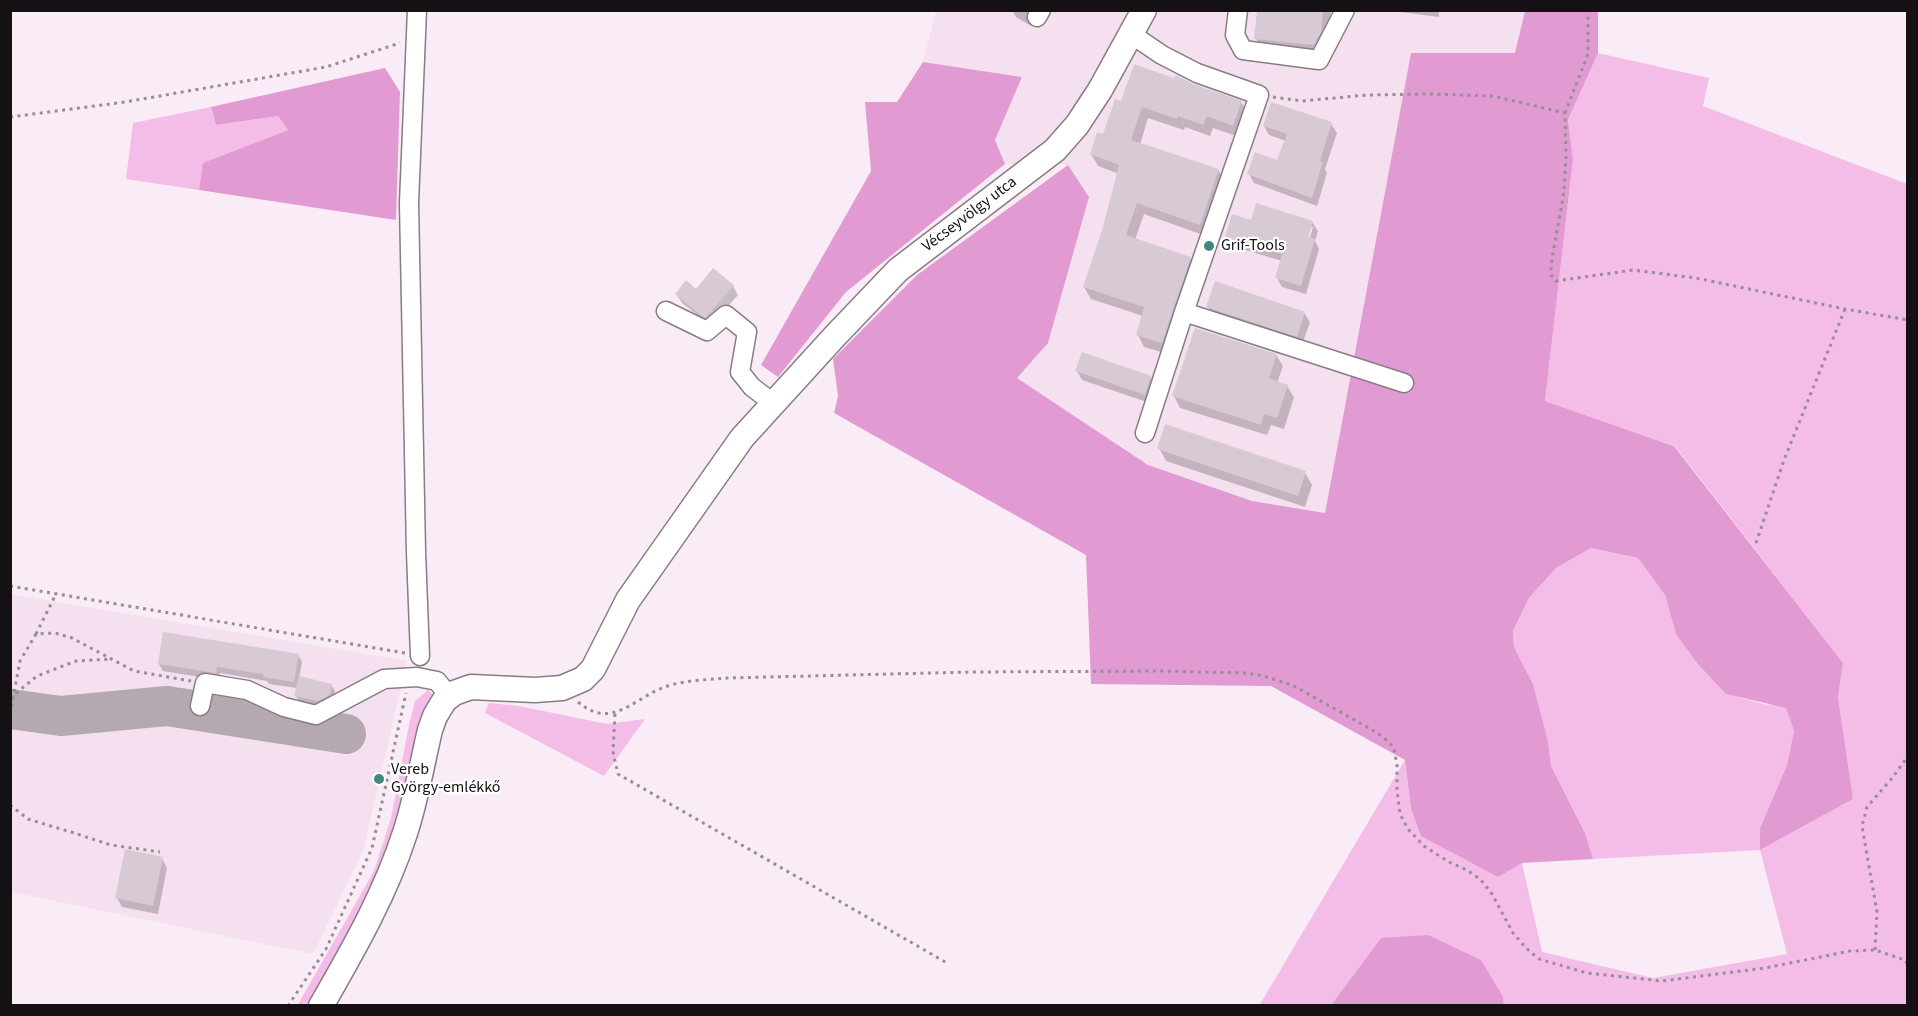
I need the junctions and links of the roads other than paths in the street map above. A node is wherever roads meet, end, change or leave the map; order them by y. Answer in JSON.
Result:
{"nodes":[{"id":1,"x":417,"y":10,"type":"edge"},
{"id":2,"x":1144,"y":10,"type":"edge"},
{"id":3,"x":1238,"y":10,"type":"edge"},
{"id":4,"x":1345,"y":10,"type":"edge"},
{"id":5,"x":1131,"y":34,"type":"junction"},
{"id":6,"x":666,"y":311,"type":"dead end"},
{"id":7,"x":1184,"y":312,"type":"junction"},
{"id":8,"x":1404,"y":383,"type":"dead end"},
{"id":9,"x":773,"y":403,"type":"junction"},
{"id":10,"x":1145,"y":433,"type":"dead end"},
{"id":11,"x":420,"y":656,"type":"road end"},
{"id":12,"x":450,"y":697,"type":"junction"},
{"id":13,"x":200,"y":705,"type":"dead end"},
{"id":14,"x":321,"y":1005,"type":"edge"}],
"edges":[{"from":1,"to":11,"type":"lane"},
{"from":2,"to":5,"type":"main road","name":"Vécseyvölgy utca"},
{"from":3,"to":4,"type":"lane"},
{"from":5,"to":7,"type":"lane"},
{"from":5,"to":9,"type":"main road","name":"Vécseyvölgy utca"},
{"from":6,"to":9,"type":"lane"},
{"from":7,"to":8,"type":"lane"},
{"from":7,"to":10,"type":"lane"},
{"from":9,"to":12,"type":"main road","name":"Vécseyvölgy utca"},
{"from":12,"to":13,"type":"lane"},
{"from":12,"to":14,"type":"main road"}]}
